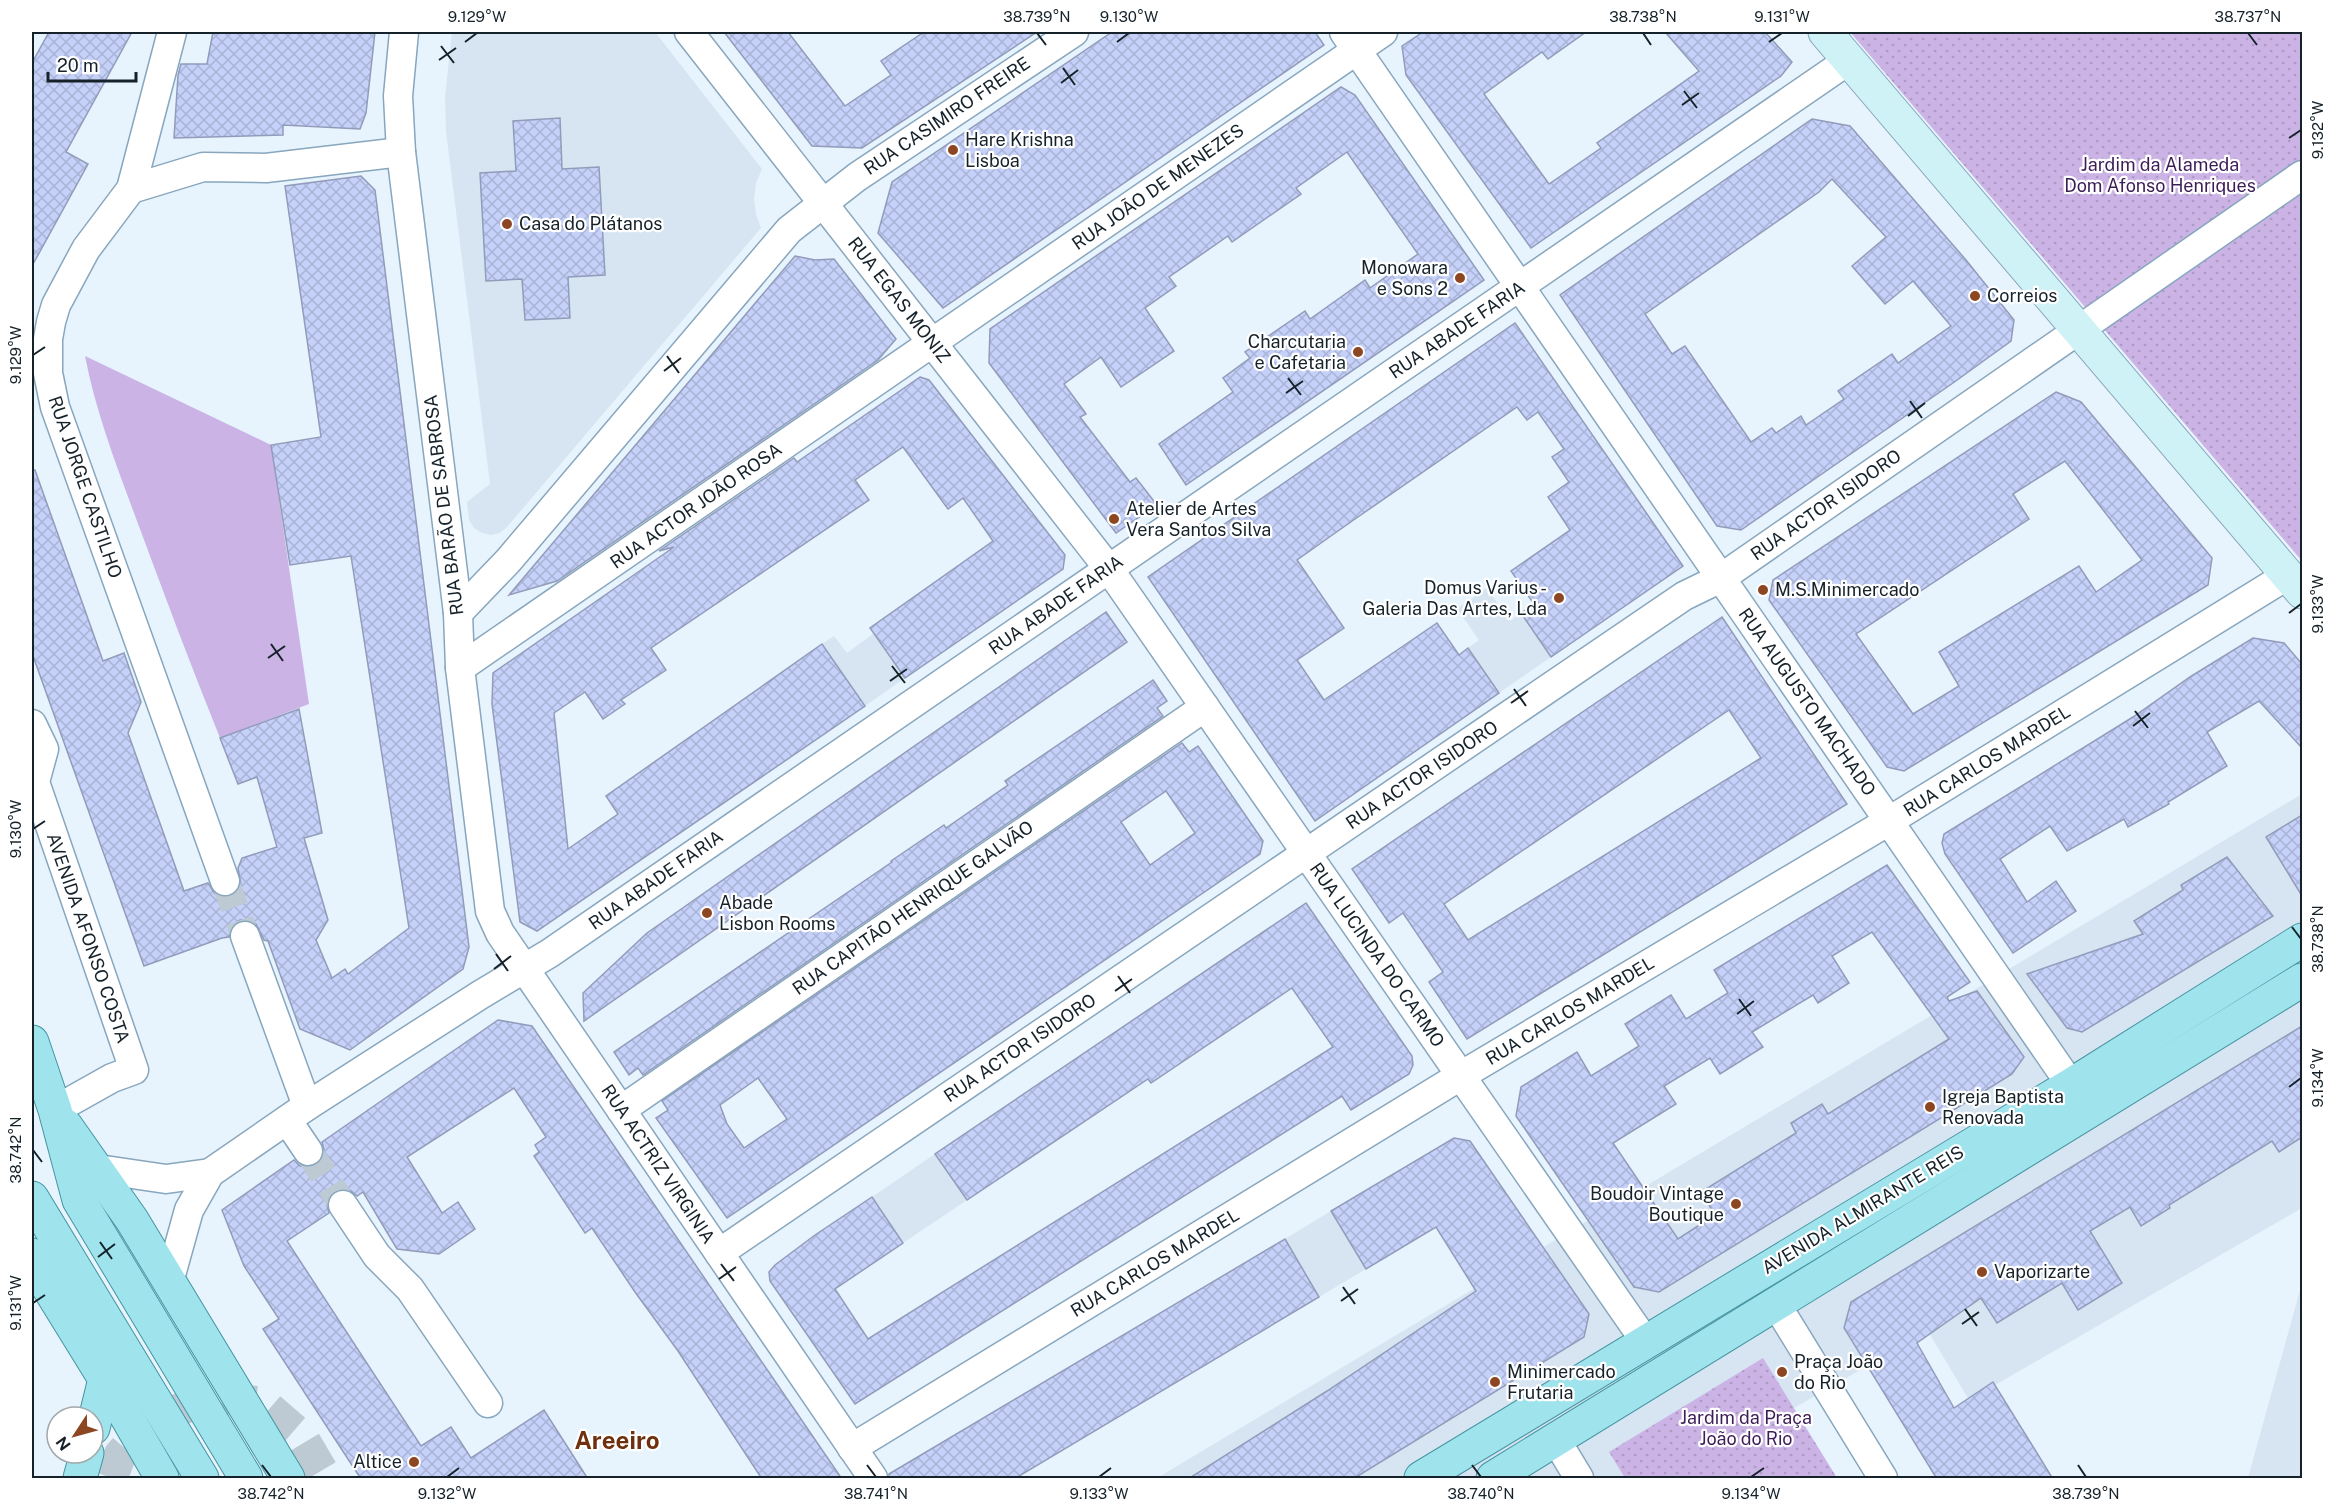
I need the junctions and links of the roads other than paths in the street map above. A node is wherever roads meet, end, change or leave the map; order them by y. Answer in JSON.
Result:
{"nodes":[{"id":1,"x":172,"y":32,"type":"edge"},
{"id":2,"x":404,"y":32,"type":"edge"},
{"id":3,"x":688,"y":32,"type":"edge"},
{"id":4,"x":1074,"y":32,"type":"edge"},
{"id":5,"x":1383,"y":32,"type":"edge"},
{"id":6,"x":1825,"y":32,"type":"edge"},
{"id":7,"x":1350,"y":41,"type":"edge"},
{"id":8,"x":1849,"y":60,"type":"junction"},
{"id":9,"x":140,"y":152,"type":"junction"},
{"id":10,"x":401,"y":152,"type":"junction"},
{"id":11,"x":203,"y":167,"type":"junction"},
{"id":12,"x":2302,"y":175,"type":"edge"},
{"id":13,"x":131,"y":189,"type":"junction"},
{"id":14,"x":823,"y":204,"type":"junction"},
{"id":15,"x":1520,"y":286,"type":"junction"},
{"id":16,"x":2079,"y":329,"type":"junction"},
{"id":17,"x":932,"y":343,"type":"junction"},
{"id":18,"x":1109,"y":569,"type":"junction"},
{"id":19,"x":1721,"y":578,"type":"junction"},
{"id":20,"x":2295,"y":584,"type":"edge"},
{"id":21,"x":458,"y":613,"type":"junction"},
{"id":22,"x":460,"y":668,"type":"junction"},
{"id":23,"x":1205,"y":707,"type":"junction"},
{"id":24,"x":32,"y":724,"type":"edge"},
{"id":25,"x":1889,"y":821,"type":"junction"},
{"id":26,"x":1307,"y":854,"type":"junction"},
{"id":27,"x":225,"y":881,"type":"tunnel mouth"},
{"id":28,"x":246,"y":936,"type":"tunnel mouth"},
{"id":29,"x":2302,"y":940,"type":"edge"},
{"id":30,"x":525,"y":969,"type":"junction"},
{"id":31,"x":2302,"y":980,"type":"edge"},
{"id":32,"x":32,"y":1042,"type":"edge"},
{"id":33,"x":1462,"y":1075,"type":"junction"},
{"id":34,"x":2071,"y":1085,"type":"junction"},
{"id":35,"x":55,"y":1110,"type":"junction"},
{"id":36,"x":621,"y":1110,"type":"junction"},
{"id":37,"x":297,"y":1113,"type":"junction"},
{"id":38,"x":2065,"y":1124,"type":"junction"},
{"id":39,"x":308,"y":1151,"type":"tunnel mouth"},
{"id":40,"x":98,"y":1169,"type":"junction"},
{"id":41,"x":210,"y":1173,"type":"junction"},
{"id":42,"x":32,"y":1198,"type":"edge"},
{"id":43,"x":343,"y":1204,"type":"tunnel mouth"},
{"id":44,"x":719,"y":1253,"type":"junction"},
{"id":45,"x":32,"y":1255,"type":"edge"},
{"id":46,"x":169,"y":1282,"type":"junction"},
{"id":47,"x":1776,"y":1304,"type":"junction"},
{"id":48,"x":1646,"y":1341,"type":"junction"},
{"id":49,"x":1666,"y":1372,"type":"junction"},
{"id":50,"x":105,"y":1379,"type":"junction"},
{"id":51,"x":488,"y":1403,"type":"dead end"},
{"id":52,"x":99,"y":1405,"type":"edge"},
{"id":53,"x":1556,"y":1440,"type":"junction"},
{"id":54,"x":852,"y":1448,"type":"junction"},
{"id":55,"x":162,"y":1479,"type":"edge"},
{"id":56,"x":202,"y":1479,"type":"edge"},
{"id":57,"x":246,"y":1479,"type":"edge"},
{"id":58,"x":288,"y":1479,"type":"edge"},
{"id":59,"x":873,"y":1479,"type":"edge"},
{"id":60,"x":1421,"y":1479,"type":"edge"},
{"id":61,"x":1493,"y":1479,"type":"edge"},
{"id":62,"x":1579,"y":1479,"type":"edge"},
{"id":63,"x":1883,"y":1479,"type":"edge"}],
"edges":[{"from":1,"to":9,"type":"street","name":"RUA JORGE CASTILHO"},
{"from":2,"to":10,"type":"street","name":"RUA BARÃO DE SABROSA"},
{"from":3,"to":14,"type":"street","name":"RUA EGAS MONIZ"},
{"from":4,"to":14,"type":"street","name":"RUA CASIMIRO FREIRE"},
{"from":5,"to":7,"type":"street","name":"RUA JOÃO DE MENEZES"},
{"from":6,"to":8,"type":"main road"},
{"from":7,"to":15,"type":"street","name":"RUA AUGUSTO MACHADO"},
{"from":7,"to":17,"type":"street","name":"RUA JOÃO DE MENEZES"},
{"from":8,"to":15,"type":"street","name":"RUA ABADE FARIA"},
{"from":8,"to":16,"type":"main road"},
{"from":9,"to":11,"type":"street"},
{"from":9,"to":13,"type":"street","name":"RUA JORGE CASTILHO"},
{"from":10,"to":11,"type":"street"},
{"from":10,"to":21,"type":"street","name":"RUA BARÃO DE SABROSA"},
{"from":11,"to":13,"type":"street"},
{"from":12,"to":16,"type":"street","name":"RUA ACTOR ISIDORO"},
{"from":13,"to":27,"type":"street","name":"RUA JORGE CASTILHO"},
{"from":14,"to":17,"type":"street","name":"RUA EGAS MONIZ"},
{"from":14,"to":21,"type":"street","name":"RUA CASIMIRO FREIRE"},
{"from":15,"to":18,"type":"street","name":"RUA ABADE FARIA"},
{"from":15,"to":19,"type":"street","name":"RUA AUGUSTO MACHADO"},
{"from":16,"to":19,"type":"street","name":"RUA ACTOR ISIDORO"},
{"from":16,"to":20,"type":"main road"},
{"from":17,"to":18,"type":"street","name":"RUA EGAS MONIZ"},
{"from":17,"to":22,"type":"street","name":"RUA ACTOR JOÃO ROSA"},
{"from":18,"to":23,"type":"street","name":"RUA LUCINDA DO CARMO"},
{"from":18,"to":30,"type":"street","name":"RUA ABADE FARIA"},
{"from":19,"to":25,"type":"street","name":"RUA AUGUSTO MACHADO"},
{"from":19,"to":26,"type":"street","name":"RUA ACTOR ISIDORO"},
{"from":20,"to":25,"type":"street","name":"RUA CARLOS MARDEL"},
{"from":21,"to":22,"type":"street","name":"RUA BARÃO DE SABROSA"},
{"from":22,"to":30,"type":"street","name":"RUA BARÃO DE SABROSA"},
{"from":23,"to":26,"type":"street","name":"RUA LUCINDA DO CARMO"},
{"from":23,"to":36,"type":"street","name":"RUA CAPITÃO HENRIQUE GALVÃO"},
{"from":24,"to":35,"type":"street","name":"AVENIDA AFONSO COSTA"},
{"from":25,"to":33,"type":"street","name":"RUA CARLOS MARDEL"},
{"from":25,"to":34,"type":"street","name":"RUA AUGUSTO MACHADO"},
{"from":26,"to":33,"type":"street","name":"RUA LUCINDA DO CARMO"},
{"from":26,"to":44,"type":"street","name":"RUA ACTOR ISIDORO"},
{"from":28,"to":37,"type":"street"},
{"from":29,"to":34,"type":"main road","name":"AVENIDA ALMIRANTE REIS"},
{"from":30,"to":36,"type":"street","name":"RUA ACTRIZ VIRGINIA"},
{"from":30,"to":37,"type":"street","name":"RUA ABADE FARIA"},
{"from":31,"to":38,"type":"main road","name":"AVENIDA ALMIRANTE REIS"},
{"from":32,"to":35,"type":"main road"},
{"from":33,"to":48,"type":"street","name":"RUA LUCINDA DO CARMO"},
{"from":33,"to":54,"type":"street","name":"RUA CARLOS MARDEL"},
{"from":34,"to":38,"type":"street"},
{"from":34,"to":48,"type":"main road","name":"AVENIDA ALMIRANTE REIS"},
{"from":35,"to":40,"type":"main road"},
{"from":35,"to":57,"type":"main road"},
{"from":36,"to":44,"type":"street","name":"RUA ACTRIZ VIRGINIA"},
{"from":37,"to":39,"type":"street"},
{"from":37,"to":41,"type":"street","name":"RUA ABADE FARIA"},
{"from":38,"to":47,"type":"main road","name":"AVENIDA ALMIRANTE REIS"},
{"from":40,"to":41,"type":"street","name":"RUA ABADE FARIA"},
{"from":40,"to":46,"type":"main road"},
{"from":41,"to":46,"type":"street","name":"RUA ABADE FARIA"},
{"from":42,"to":56,"type":"main road"},
{"from":43,"to":51,"type":"street"},
{"from":44,"to":54,"type":"street","name":"RUA ACTRIZ VIRGINIA"},
{"from":45,"to":50,"type":"main road"},
{"from":46,"to":58,"type":"main road"},
{"from":47,"to":49,"type":"main road","name":"AVENIDA ALMIRANTE REIS"},
{"from":47,"to":63,"type":"street"},
{"from":48,"to":49,"type":"main road"},
{"from":48,"to":60,"type":"main road","name":"AVENIDA ALMIRANTE REIS"},
{"from":49,"to":53,"type":"main road","name":"AVENIDA ALMIRANTE REIS"},
{"from":50,"to":52,"type":"main road"},
{"from":50,"to":55,"type":"main road"},
{"from":53,"to":61,"type":"main road","name":"AVENIDA ALMIRANTE REIS"},
{"from":53,"to":62,"type":"street"},
{"from":54,"to":59,"type":"street","name":"RUA ACTRIZ VIRGINIA"}]}
